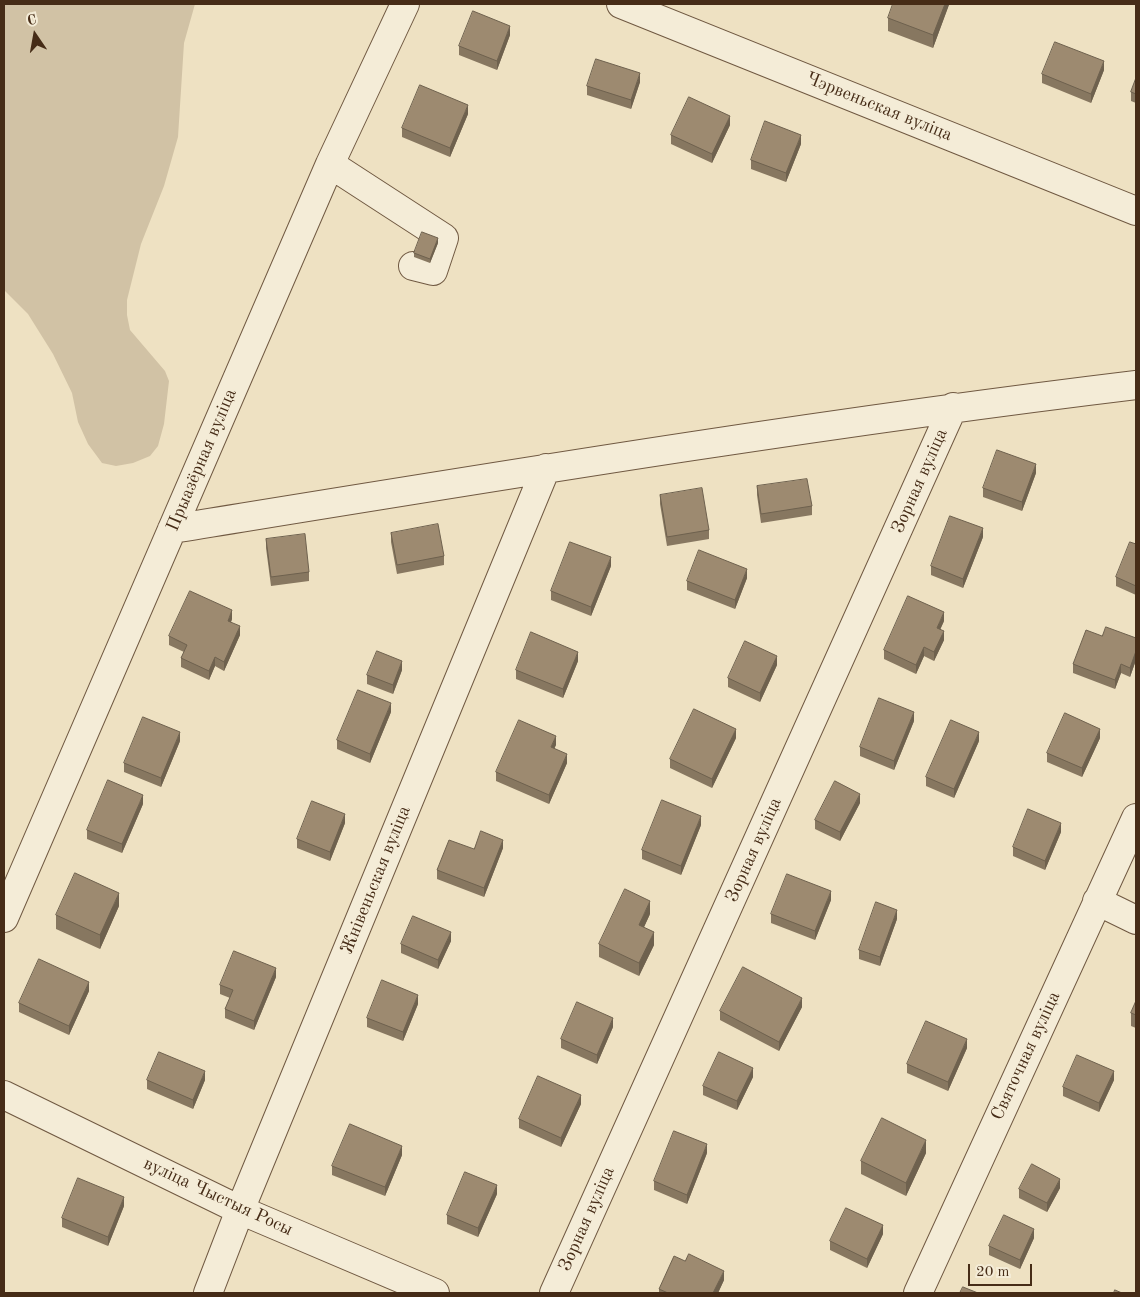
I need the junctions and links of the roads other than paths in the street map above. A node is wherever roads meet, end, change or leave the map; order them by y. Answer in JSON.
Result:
{"nodes":[{"id":1,"x":405,"y":4,"type":"edge"},
{"id":2,"x":621,"y":4,"type":"edge"},
{"id":3,"x":330,"y":164,"type":"junction"},
{"id":4,"x":1136,"y":211,"type":"edge"},
{"id":5,"x":413,"y":266,"type":"dead end"},
{"id":6,"x":1136,"y":384,"type":"edge"},
{"id":7,"x":953,"y":407,"type":"junction"},
{"id":8,"x":546,"y":468,"type":"junction"},
{"id":9,"x":172,"y":529,"type":"junction"},
{"id":10,"x":1136,"y":818,"type":"edge"},
{"id":11,"x":1097,"y":901,"type":"junction"},
{"id":12,"x":4,"y":918,"type":"edge"},
{"id":13,"x":1136,"y":920,"type":"edge"},
{"id":14,"x":4,"y":1095,"type":"edge"},
{"id":15,"x":240,"y":1210,"type":"junction"},
{"id":16,"x":208,"y":1293,"type":"edge"},
{"id":17,"x":435,"y":1293,"type":"edge"},
{"id":18,"x":554,"y":1293,"type":"edge"},
{"id":19,"x":918,"y":1293,"type":"edge"}],
"edges":[{"from":1,"to":3,"type":"street","name":"Прыазёрная вуліца"},
{"from":2,"to":4,"type":"street","name":"Чэрвеньская вуліца"},
{"from":3,"to":5,"type":"street"},
{"from":3,"to":9,"type":"street","name":"Прыазёрная вуліца"},
{"from":6,"to":7,"type":"street"},
{"from":7,"to":8,"type":"street"},
{"from":7,"to":18,"type":"street","name":"Зорная вуліца"},
{"from":8,"to":9,"type":"street"},
{"from":8,"to":15,"type":"street","name":"Жнівеньская вуліца"},
{"from":9,"to":12,"type":"street","name":"Прыазёрная вуліца"},
{"from":10,"to":11,"type":"street","name":"Святочная вуліца"},
{"from":11,"to":13,"type":"street"},
{"from":11,"to":19,"type":"street","name":"Святочная вуліца"},
{"from":14,"to":15,"type":"street","name":"вуліца Чыстыя Росы"},
{"from":15,"to":16,"type":"street","name":"Жнівеньская вуліца"},
{"from":15,"to":17,"type":"street","name":"вуліца Чыстыя Росы"}]}
